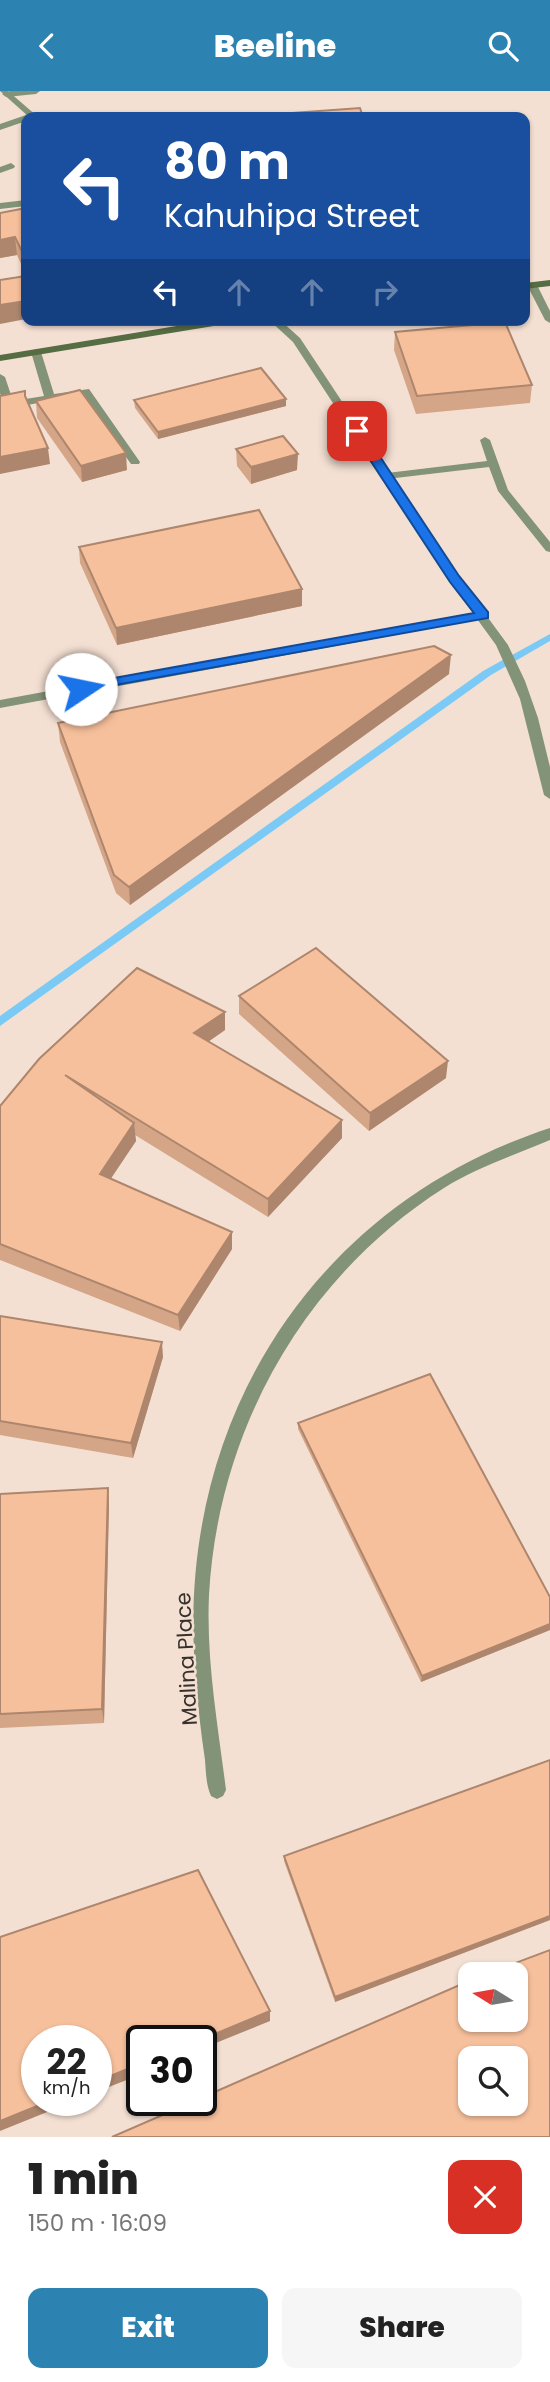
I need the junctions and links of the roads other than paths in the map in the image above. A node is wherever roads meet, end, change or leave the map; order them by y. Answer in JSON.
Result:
{"nodes":[{"id":1,"x":36,"y":91,"type":"edge"},
{"id":2,"x":3,"y":93,"type":"edge"},
{"id":3,"x":25,"y":112,"type":"edge"},
{"id":4,"x":21,"y":120,"type":"edge"},
{"id":5,"x":0,"y":127,"type":"edge"},
{"id":6,"x":11,"y":166,"type":"dead end"},
{"id":7,"x":0,"y":170,"type":"edge"},
{"id":8,"x":21,"y":204,"type":"edge"},
{"id":9,"x":0,"y":206,"type":"edge"},
{"id":10,"x":550,"y":283,"type":"edge"},
{"id":11,"x":530,"y":285,"type":"edge"},
{"id":12,"x":530,"y":288,"type":"edge"},
{"id":13,"x":550,"y":320,"type":"edge"},
{"id":14,"x":195,"y":326,"type":"edge"},
{"id":15,"x":281,"y":326,"type":"edge"},
{"id":16,"x":36,"y":352,"type":"junction"},
{"id":17,"x":0,"y":358,"type":"edge"},
{"id":18,"x":0,"y":377,"type":"edge"},
{"id":19,"x":50,"y":398,"type":"junction"},
{"id":20,"x":4,"y":407,"type":"edge"},
{"id":21,"x":485,"y":440,"type":"dead end"},
{"id":22,"x":135,"y":462,"type":"dead end"},
{"id":23,"x":493,"y":463,"type":"junction"},
{"id":24,"x":387,"y":476,"type":"junction"},
{"id":25,"x":550,"y":549,"type":"edge"},
{"id":26,"x":483,"y":615,"type":"junction"},
{"id":27,"x":0,"y":704,"type":"edge"},
{"id":28,"x":550,"y":796,"type":"edge"},
{"id":29,"x":550,"y":1134,"type":"edge"},
{"id":30,"x":217,"y":1790,"type":"dead end"}],
"edges":[{"from":1,"to":2,"type":"street"},
{"from":2,"to":3,"type":"street"},
{"from":4,"to":5,"type":"street"},
{"from":6,"to":7,"type":"street"},
{"from":8,"to":9,"type":"street"},
{"from":10,"to":11,"type":"main road"},
{"from":12,"to":13,"type":"street"},
{"from":14,"to":16,"type":"main road"},
{"from":15,"to":24,"type":"street"},
{"from":16,"to":17,"type":"main road"},
{"from":16,"to":19,"type":"street"},
{"from":18,"to":20,"type":"street"},
{"from":19,"to":20,"type":"street"},
{"from":19,"to":22,"type":"street"},
{"from":21,"to":23,"type":"street"},
{"from":23,"to":24,"type":"street"},
{"from":23,"to":25,"type":"street"},
{"from":24,"to":26,"type":"street"},
{"from":26,"to":27,"type":"street"},
{"from":26,"to":28,"type":"street"},
{"from":29,"to":30,"type":"street","name":"Malina Place"}]}
